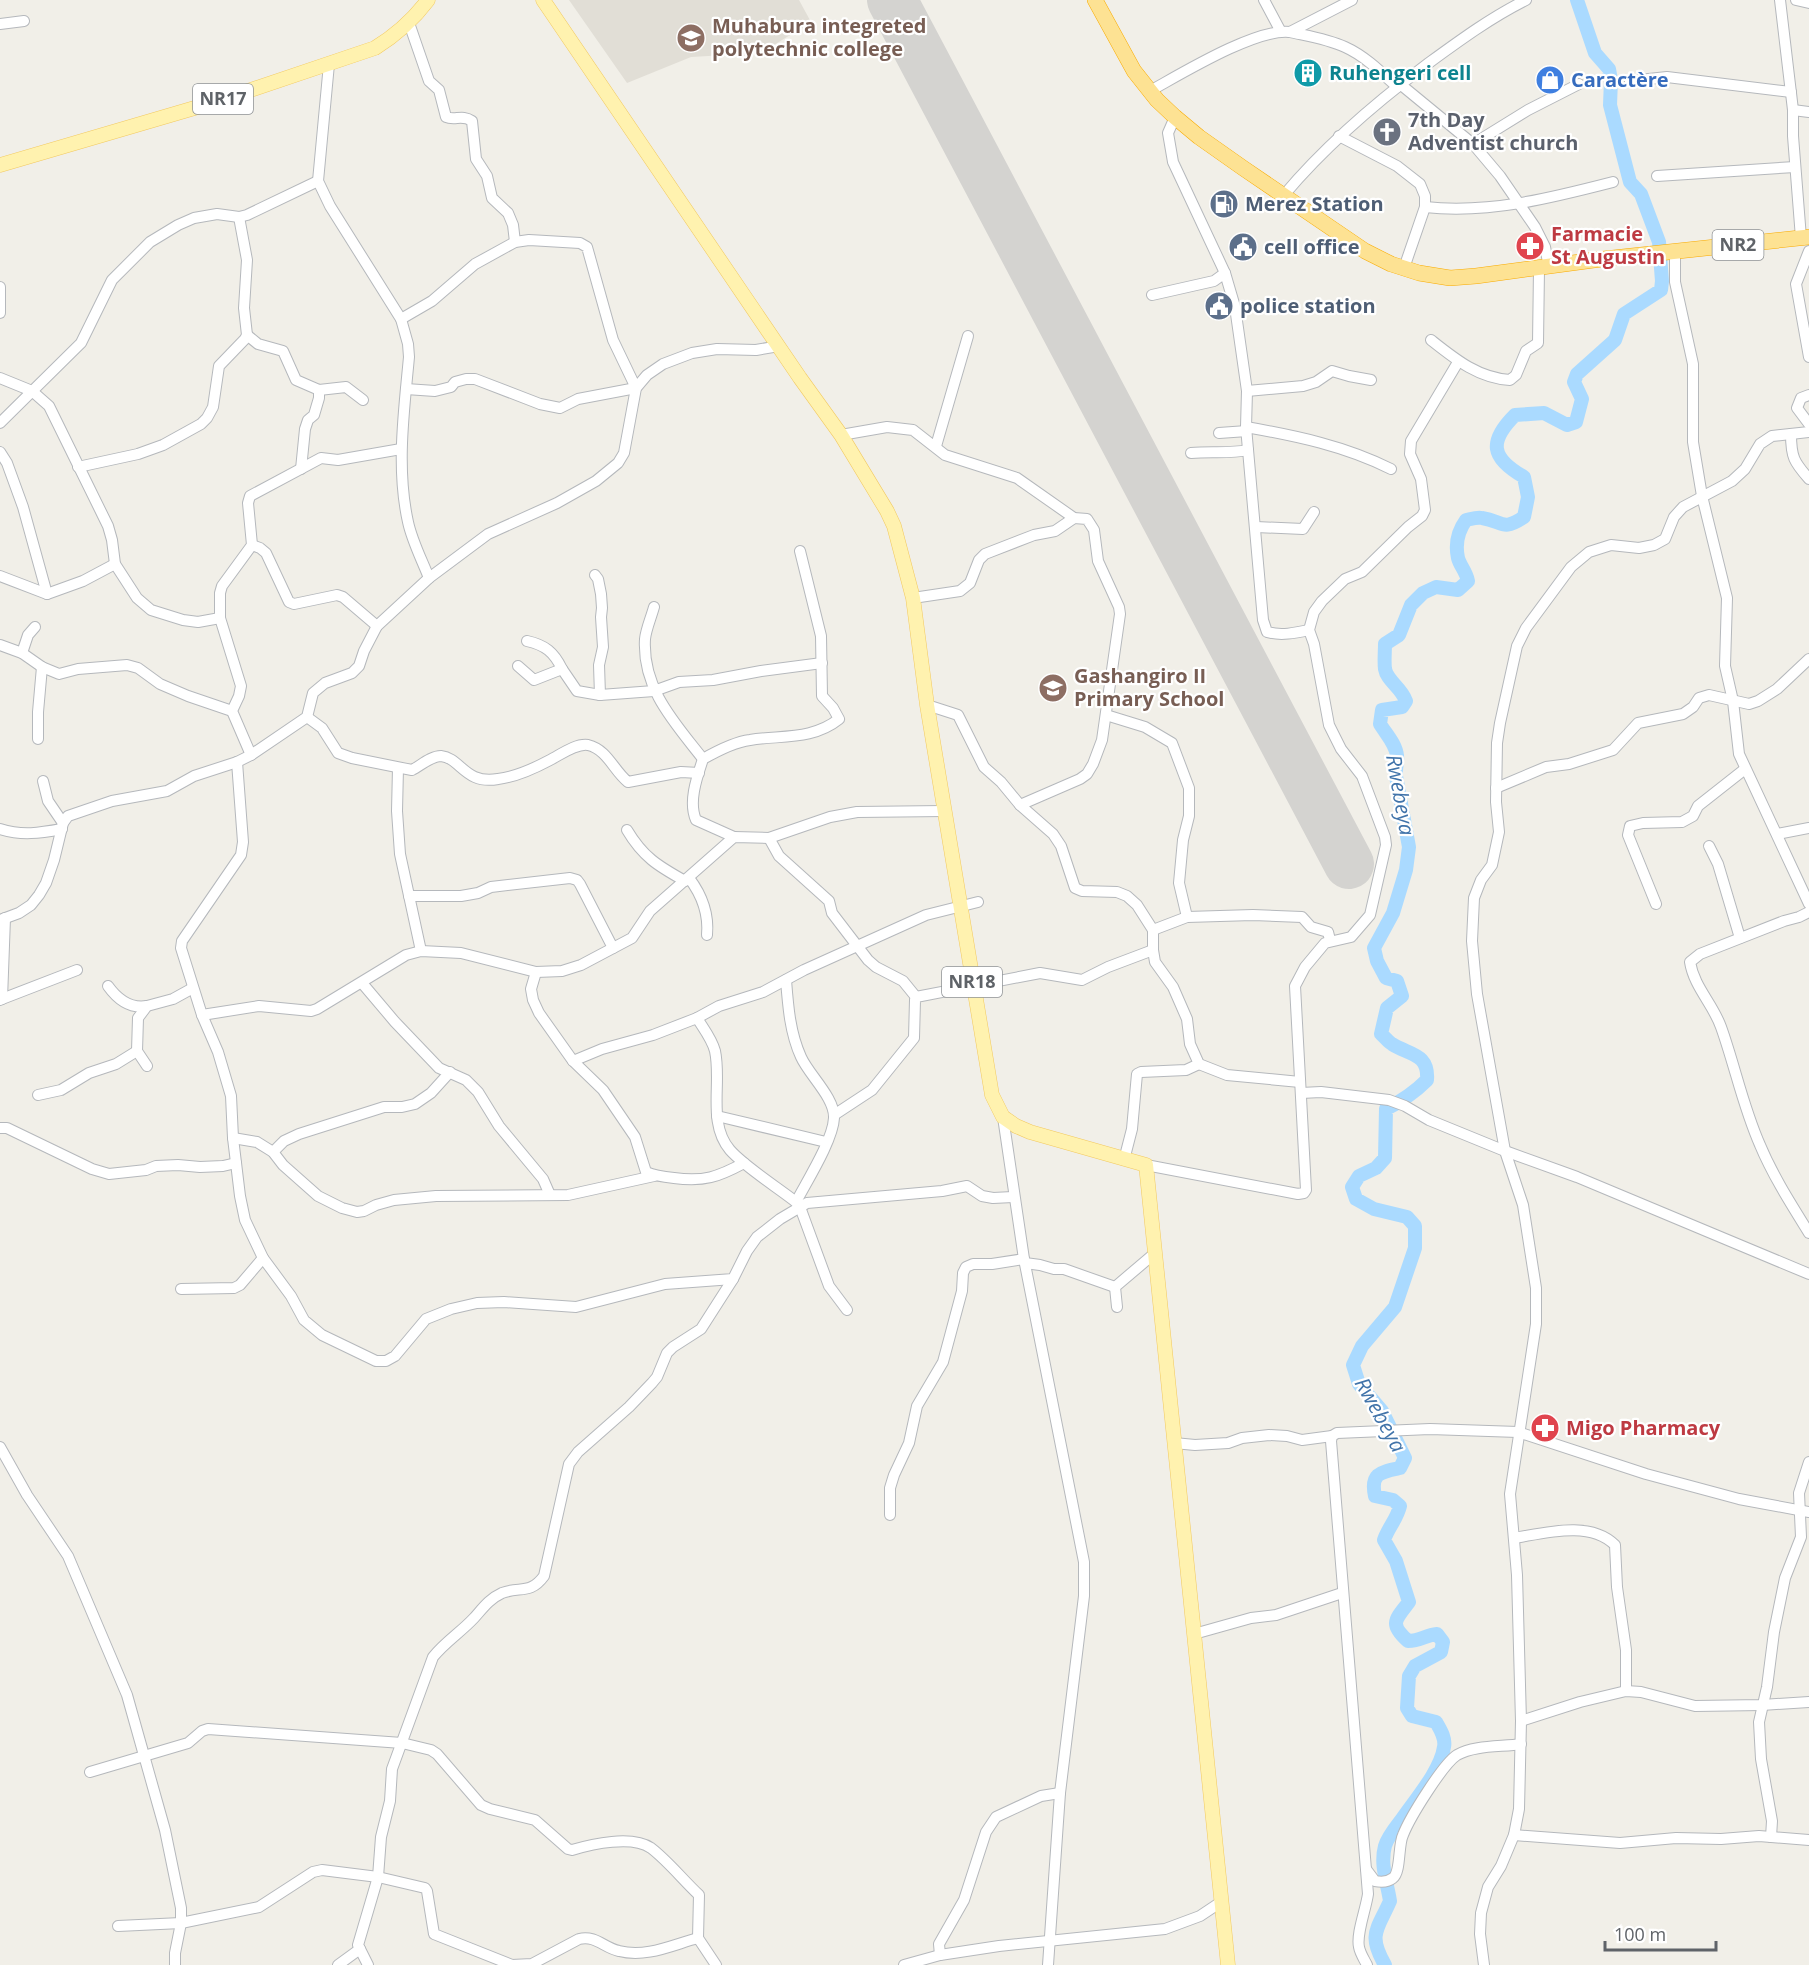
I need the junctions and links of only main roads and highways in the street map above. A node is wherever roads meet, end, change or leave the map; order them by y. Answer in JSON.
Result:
{"nodes":[{"id":1,"x":428,"y":0,"type":"edge"},
{"id":2,"x":543,"y":0,"type":"edge"},
{"id":3,"x":1095,"y":0,"type":"edge"},
{"id":4,"x":0,"y":165,"type":"edge"},
{"id":5,"x":1805,"y":237,"type":"edge"},
{"id":6,"x":1228,"y":1965,"type":"edge"}],
"edges":[{"from":1,"to":4,"type":"main road","number":"NR17"},
{"from":2,"to":6,"type":"main road","number":"NR18"},
{"from":3,"to":5,"type":"highway","number":"NR2"}]}
